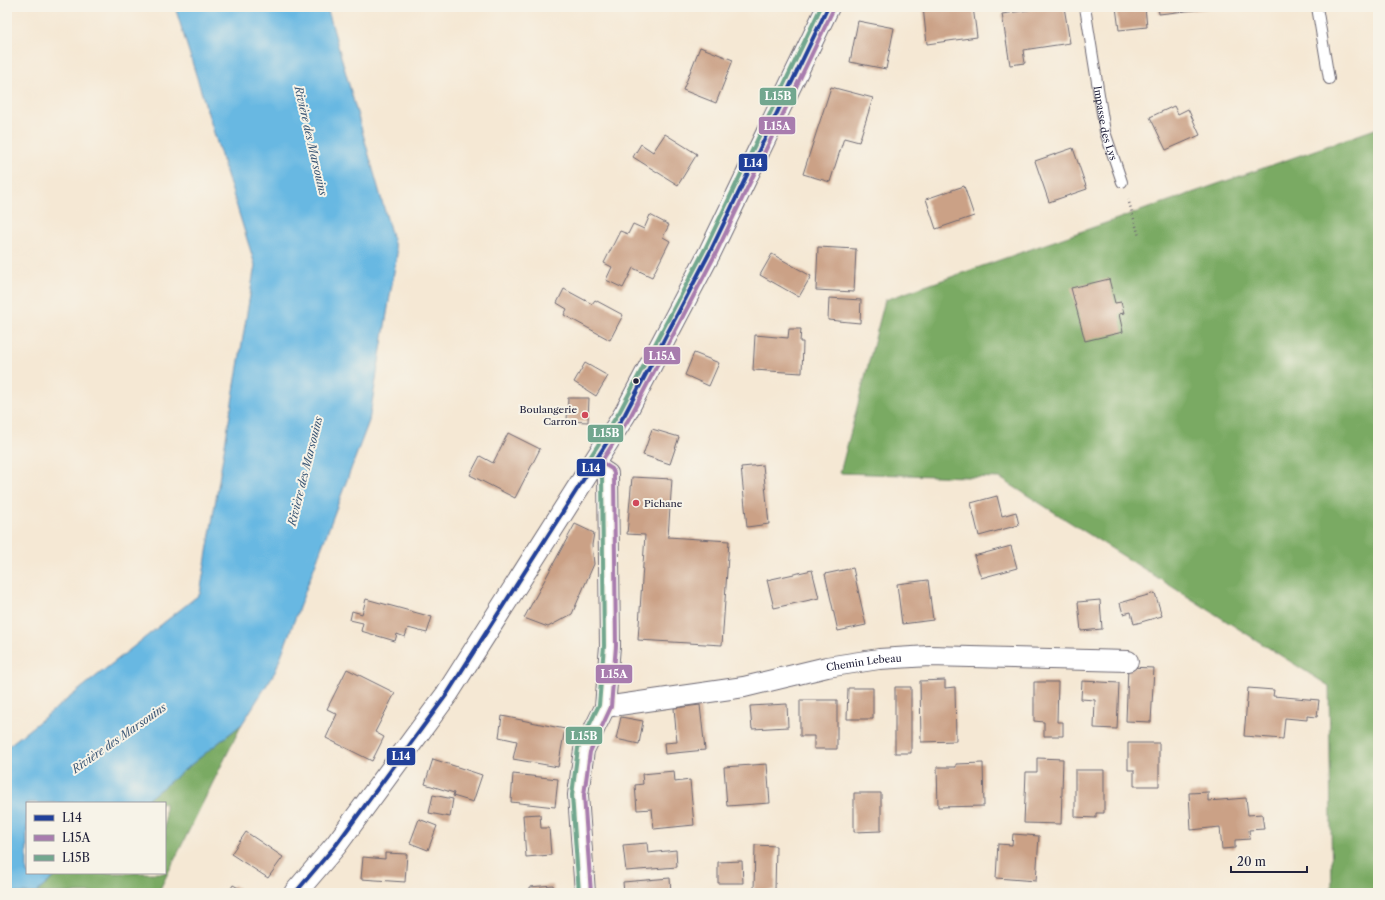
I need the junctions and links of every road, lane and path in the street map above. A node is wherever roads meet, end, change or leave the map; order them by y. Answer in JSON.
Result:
{"nodes":[{"id":1,"x":828,"y":7,"type":"edge"},
{"id":2,"x":1085,"y":7,"type":"edge"},
{"id":3,"x":1317,"y":7,"type":"edge"},
{"id":4,"x":1329,"y":79,"type":"dead end"},
{"id":5,"x":1122,"y":182,"type":"joint"},
{"id":6,"x":1139,"y":236,"type":"dead end"},
{"id":7,"x":593,"y":464,"type":"junction"},
{"id":8,"x":1128,"y":661,"type":"dead end"},
{"id":9,"x":604,"y":707,"type":"junction"},
{"id":10,"x":294,"y":893,"type":"edge"},
{"id":11,"x":585,"y":893,"type":"edge"}],
"edges":[{"from":1,"to":7,"type":"street"},
{"from":2,"to":5,"type":"lane","name":"Impasse des Lys"},
{"from":3,"to":4,"type":"lane"},
{"from":5,"to":6,"type":"path"},
{"from":7,"to":9,"type":"street"},
{"from":7,"to":10,"type":"street"},
{"from":8,"to":9,"type":"street","name":"Chemin Lebeau"},
{"from":9,"to":11,"type":"street"}]}
